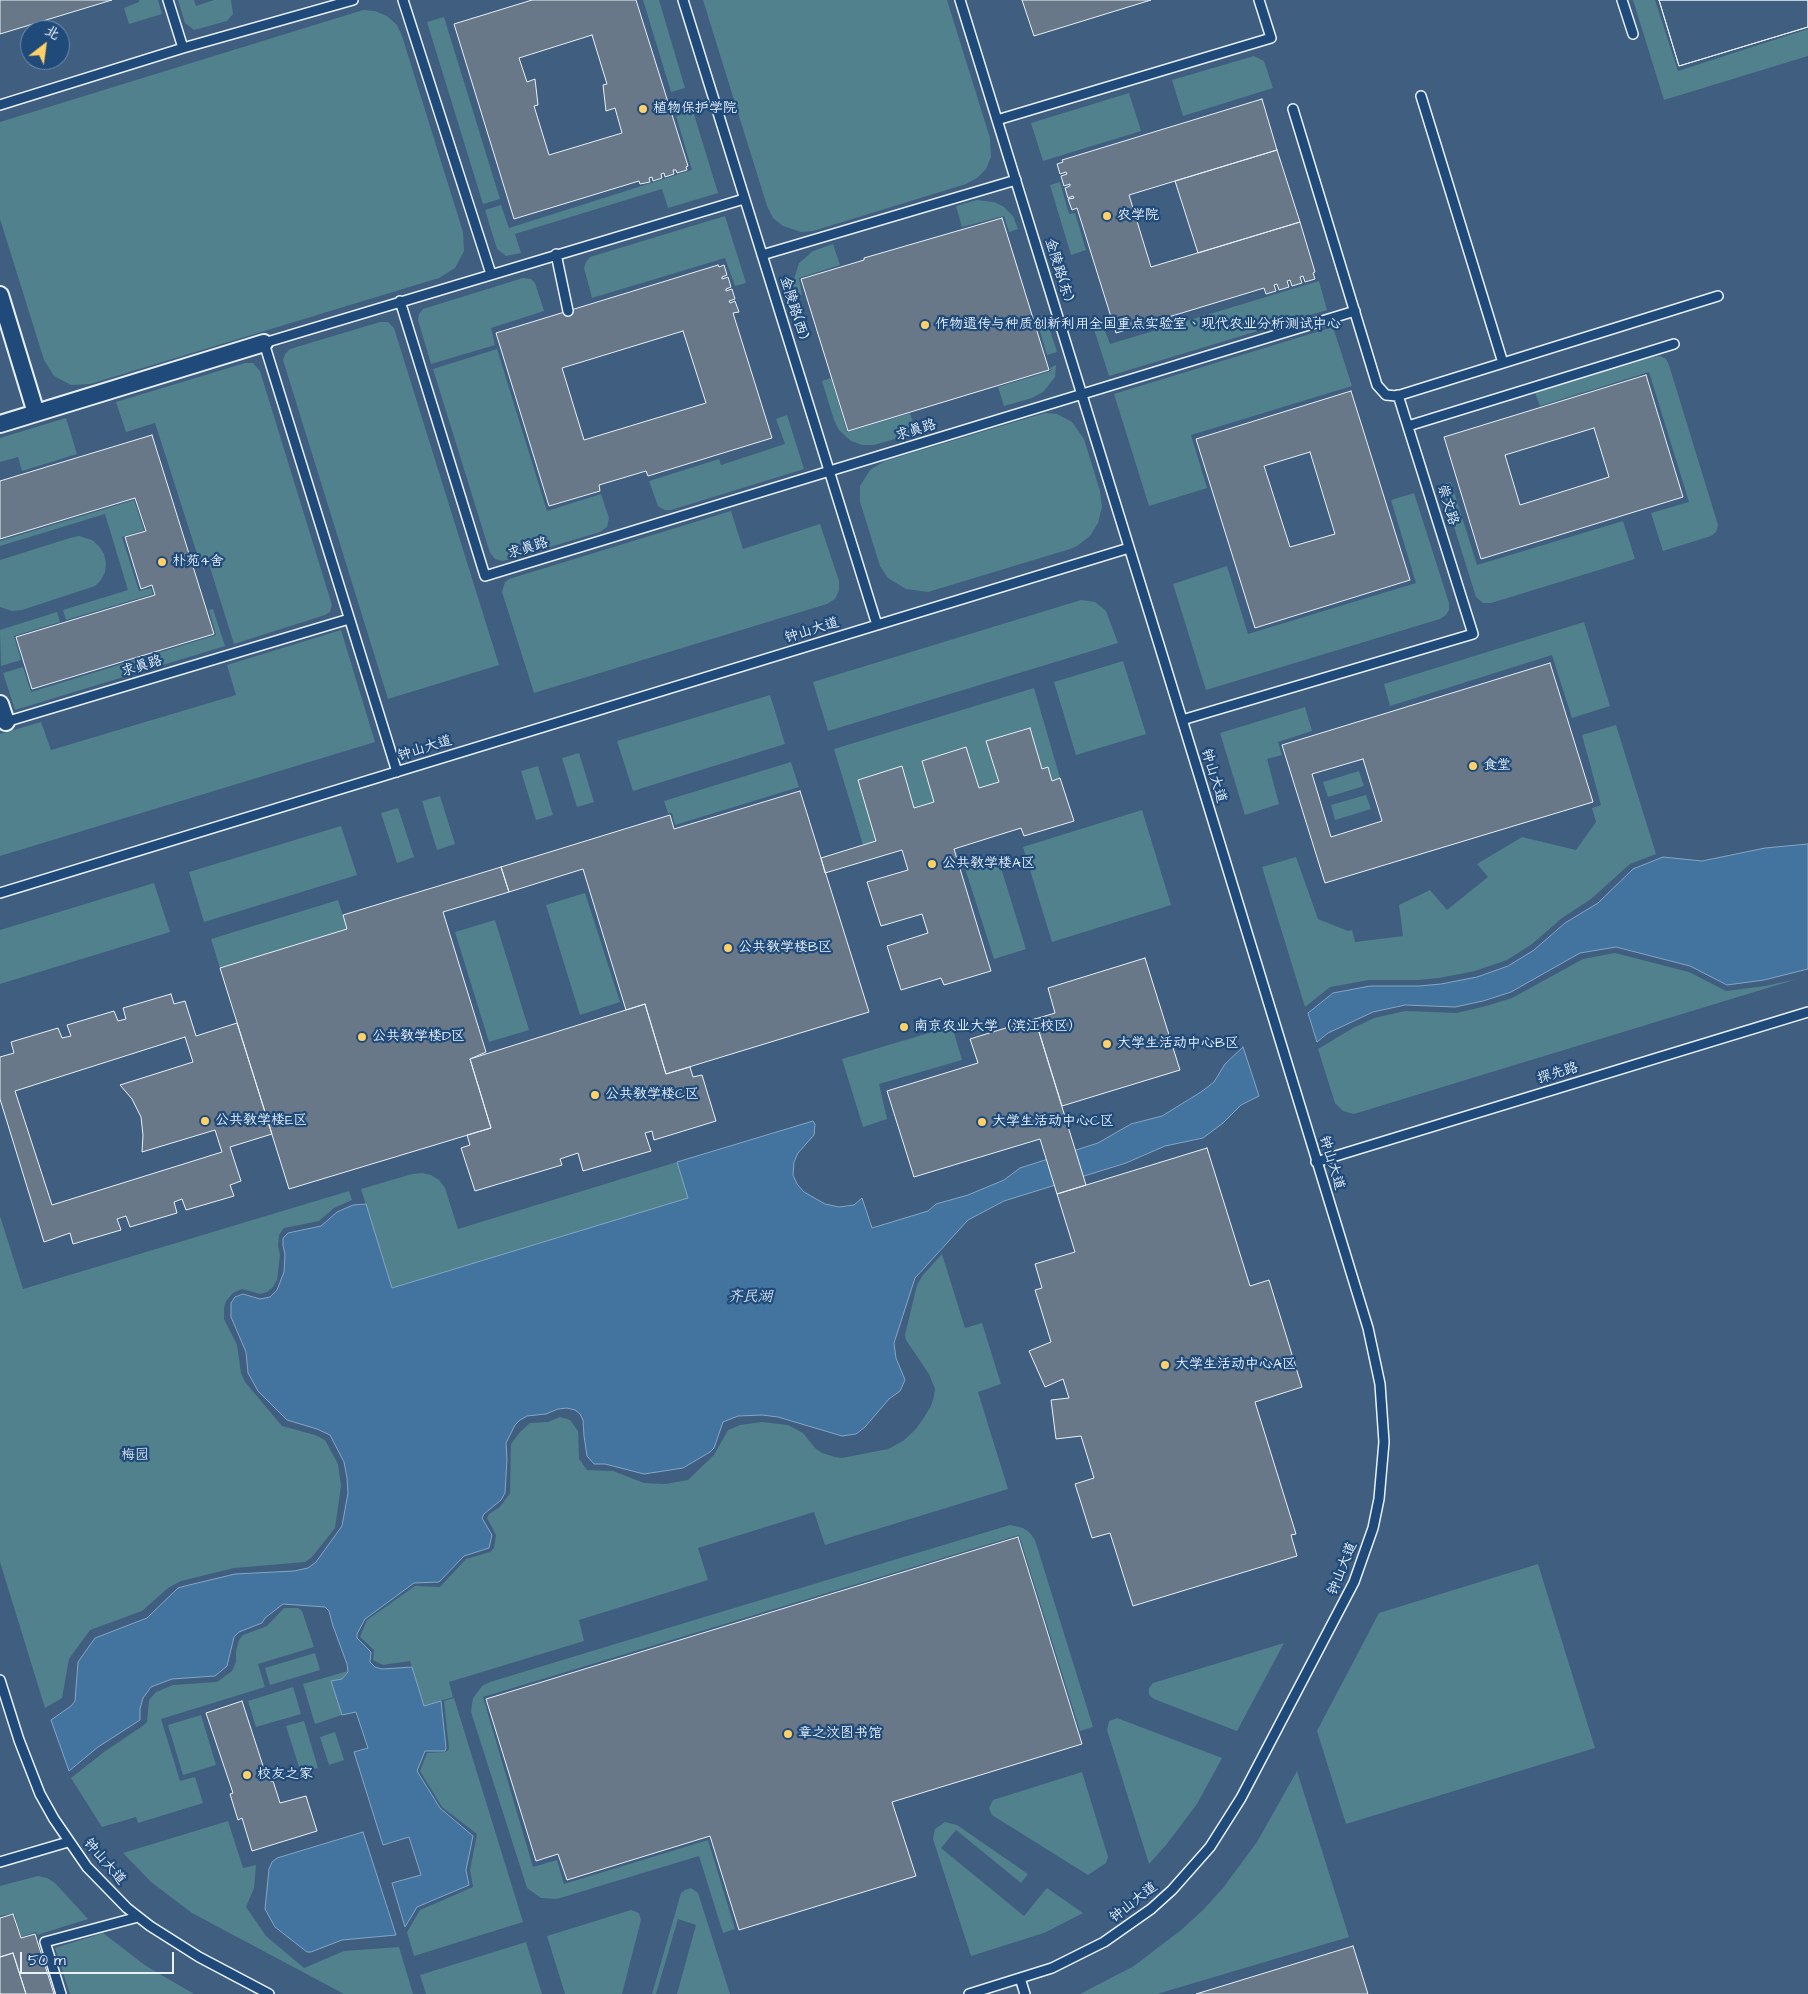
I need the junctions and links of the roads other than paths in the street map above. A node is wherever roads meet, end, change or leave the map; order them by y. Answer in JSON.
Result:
{"nodes":[{"id":1,"x":168,"y":0,"type":"edge"},
{"id":2,"x":353,"y":0,"type":"edge"},
{"id":3,"x":403,"y":0,"type":"edge"},
{"id":4,"x":683,"y":0,"type":"edge"},
{"id":5,"x":960,"y":0,"type":"edge"},
{"id":6,"x":1259,"y":0,"type":"edge"},
{"id":7,"x":1622,"y":0,"type":"edge"},
{"id":8,"x":1633,"y":34,"type":"dead end"},
{"id":9,"x":183,"y":48,"type":"junction"},
{"id":10,"x":1421,"y":96,"type":"dead end"},
{"id":11,"x":0,"y":104,"type":"edge"},
{"id":12,"x":1293,"y":109,"type":"dead end"},
{"id":13,"x":997,"y":120,"type":"junction"},
{"id":14,"x":1016,"y":180,"type":"junction"},
{"id":15,"x":744,"y":199,"type":"junction"},
{"id":16,"x":556,"y":254,"type":"junction"},
{"id":17,"x":762,"y":255,"type":"junction"},
{"id":18,"x":491,"y":274,"type":"junction"},
{"id":19,"x":0,"y":295,"type":"edge"},
{"id":20,"x":1718,"y":296,"type":"dead end"},
{"id":21,"x":400,"y":301,"type":"junction"},
{"id":22,"x":568,"y":311,"type":"dead end"},
{"id":23,"x":1355,"y":311,"type":"junction"},
{"id":24,"x":264,"y":343,"type":"junction"},
{"id":25,"x":1674,"y":344,"type":"dead end"},
{"id":26,"x":1504,"y":363,"type":"junction"},
{"id":27,"x":1082,"y":393,"type":"junction"},
{"id":28,"x":1398,"y":395,"type":"junction"},
{"id":29,"x":36,"y":412,"type":"junction"},
{"id":30,"x":0,"y":424,"type":"edge"},
{"id":31,"x":1408,"y":426,"type":"junction"},
{"id":32,"x":829,"y":472,"type":"junction"},
{"id":33,"x":1129,"y":548,"type":"junction"},
{"id":34,"x":349,"y":619,"type":"junction"},
{"id":35,"x":876,"y":625,"type":"junction"},
{"id":36,"x":0,"y":704,"type":"edge"},
{"id":37,"x":1182,"y":720,"type":"junction"},
{"id":38,"x":3,"y":723,"type":"edge"},
{"id":39,"x":397,"y":772,"type":"junction"},
{"id":40,"x":0,"y":893,"type":"edge"},
{"id":41,"x":1808,"y":1012,"type":"edge"},
{"id":42,"x":1316,"y":1162,"type":"junction"},
{"id":43,"x":0,"y":1680,"type":"edge"},
{"id":44,"x":68,"y":1842,"type":"junction"},
{"id":45,"x":0,"y":1862,"type":"edge"},
{"id":46,"x":138,"y":1917,"type":"junction"},
{"id":47,"x":1020,"y":1978,"type":"junction"},
{"id":48,"x":61,"y":1994,"type":"edge"},
{"id":49,"x":268,"y":1994,"type":"edge"},
{"id":50,"x":969,"y":1994,"type":"edge"},
{"id":51,"x":1025,"y":1994,"type":"edge"}],
"edges":[{"from":1,"to":9,"type":"lane"},
{"from":2,"to":9,"type":"lane"},
{"from":3,"to":18,"type":"lane"},
{"from":4,"to":15,"type":"lane","name":"金陵路(西)"},
{"from":5,"to":13,"type":"lane","name":"金陵路(东)"},
{"from":6,"to":13,"type":"lane"},
{"from":7,"to":8,"type":"lane"},
{"from":9,"to":11,"type":"lane"},
{"from":10,"to":26,"type":"lane"},
{"from":12,"to":23,"type":"lane"},
{"from":13,"to":14,"type":"lane","name":"金陵路(东)"},
{"from":14,"to":17,"type":"lane"},
{"from":14,"to":27,"type":"lane","name":"金陵路(东)"},
{"from":15,"to":16,"type":"lane"},
{"from":15,"to":17,"type":"lane","name":"金陵路(西)"},
{"from":16,"to":18,"type":"lane"},
{"from":16,"to":22,"type":"lane"},
{"from":17,"to":32,"type":"lane","name":"金陵路(西)"},
{"from":18,"to":21,"type":"lane"},
{"from":19,"to":29,"type":"street"},
{"from":20,"to":26,"type":"lane"},
{"from":21,"to":24,"type":"lane"},
{"from":21,"to":32,"type":"lane","name":"求真路"},
{"from":23,"to":27,"type":"lane","name":"求真路"},
{"from":23,"to":28,"type":"lane"},
{"from":24,"to":29,"type":"street"},
{"from":24,"to":34,"type":"lane"},
{"from":25,"to":31,"type":"lane"},
{"from":26,"to":28,"type":"lane"},
{"from":27,"to":32,"type":"lane","name":"求真路"},
{"from":27,"to":33,"type":"lane","name":"金陵路(东)"},
{"from":28,"to":31,"type":"lane","name":"崇文路"},
{"from":29,"to":30,"type":"street"},
{"from":31,"to":37,"type":"lane","name":"崇文路"},
{"from":32,"to":35,"type":"lane","name":"金陵路(西)"},
{"from":33,"to":35,"type":"lane","name":"钟山大道"},
{"from":33,"to":37,"type":"lane","name":"钟山大道"},
{"from":34,"to":38,"type":"lane","name":"求真路"},
{"from":34,"to":39,"type":"lane"},
{"from":35,"to":39,"type":"lane","name":"钟山大道"},
{"from":36,"to":38,"type":"street"},
{"from":37,"to":42,"type":"lane","name":"钟山大道"},
{"from":39,"to":40,"type":"lane","name":"钟山大道"},
{"from":41,"to":42,"type":"lane","name":"探先路"},
{"from":42,"to":47,"type":"lane","name":"钟山大道"},
{"from":43,"to":44,"type":"lane","name":"钟山大道"},
{"from":44,"to":45,"type":"lane"},
{"from":44,"to":46,"type":"lane","name":"钟山大道"},
{"from":46,"to":48,"type":"lane"},
{"from":46,"to":49,"type":"lane","name":"钟山大道"},
{"from":47,"to":50,"type":"lane","name":"钟山大道"},
{"from":47,"to":51,"type":"lane"}]}
